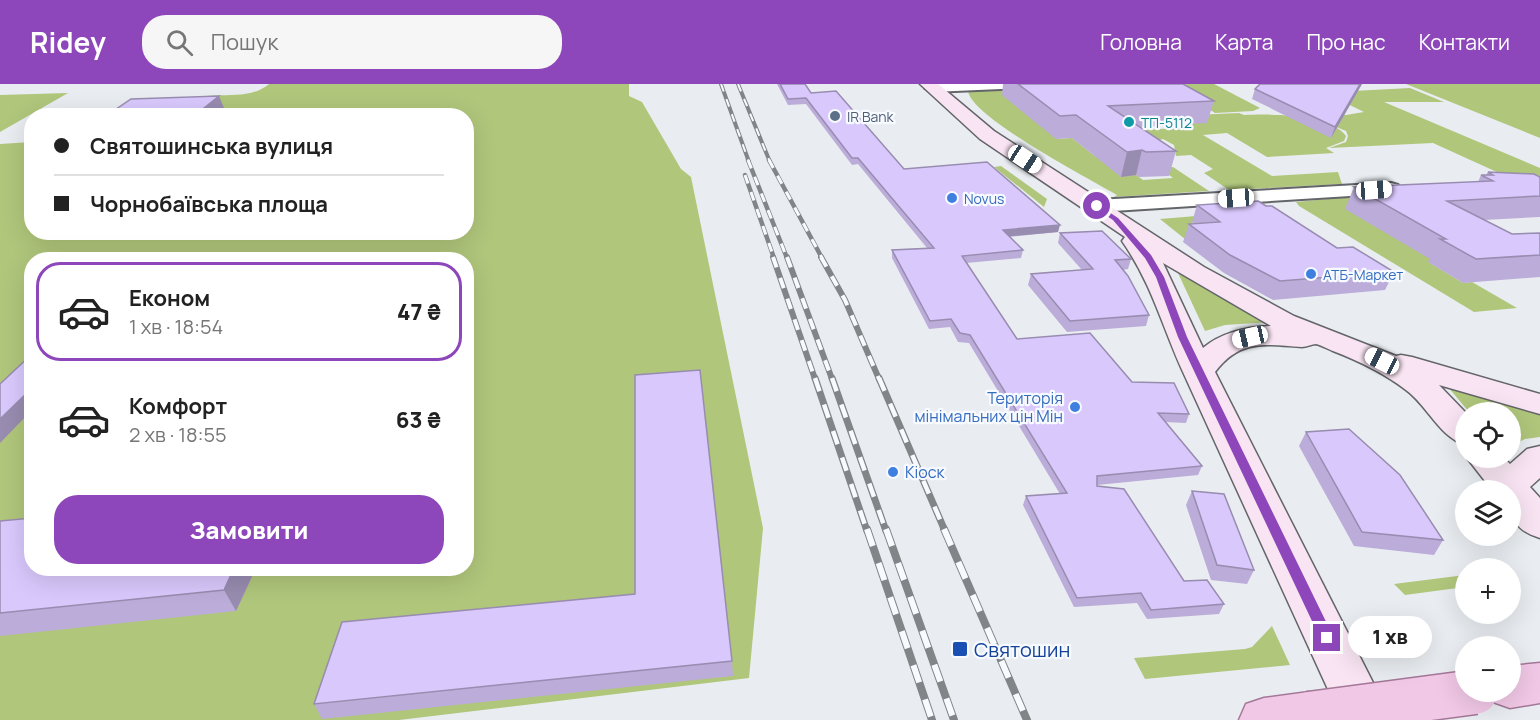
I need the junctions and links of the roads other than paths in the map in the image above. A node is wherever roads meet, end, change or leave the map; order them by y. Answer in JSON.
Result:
{"nodes":[{"id":1,"x":1026,"y":84,"type":"edge"},
{"id":2,"x":930,"y":86,"type":"edge"},
{"id":3,"x":1411,"y":188,"type":"edge"},
{"id":4,"x":1106,"y":213,"type":"junction"},
{"id":5,"x":1368,"y":354,"type":"junction"},
{"id":6,"x":1199,"y":372,"type":"junction"},
{"id":7,"x":1540,"y":404,"type":"edge"},
{"id":8,"x":1455,"y":422,"type":"edge"},
{"id":9,"x":1540,"y":458,"type":"edge"},
{"id":10,"x":1497,"y":472,"type":"edge"},
{"id":11,"x":1540,"y":524,"type":"edge"},
{"id":12,"x":1540,"y":683,"type":"edge"},
{"id":13,"x":1521,"y":686,"type":"edge"},
{"id":14,"x":1455,"y":695,"type":"edge"},
{"id":15,"x":1286,"y":717,"type":"edge"},
{"id":16,"x":1367,"y":720,"type":"edge"}],
"edges":[{"from":1,"to":2,"type":"street"},
{"from":2,"to":4,"type":"main road"},
{"from":3,"to":4,"type":"street"},
{"from":4,"to":5,"type":"main road"},
{"from":4,"to":6,"type":"main road"},
{"from":5,"to":6,"type":"main road"},
{"from":5,"to":7,"type":"main road"},
{"from":5,"to":8,"type":"main road"},
{"from":6,"to":16,"type":"main road"},
{"from":9,"to":10,"type":"main road"},
{"from":10,"to":11,"type":"main road"},
{"from":12,"to":13,"type":"main road"},
{"from":14,"to":15,"type":"main road","bridge":true}]}
